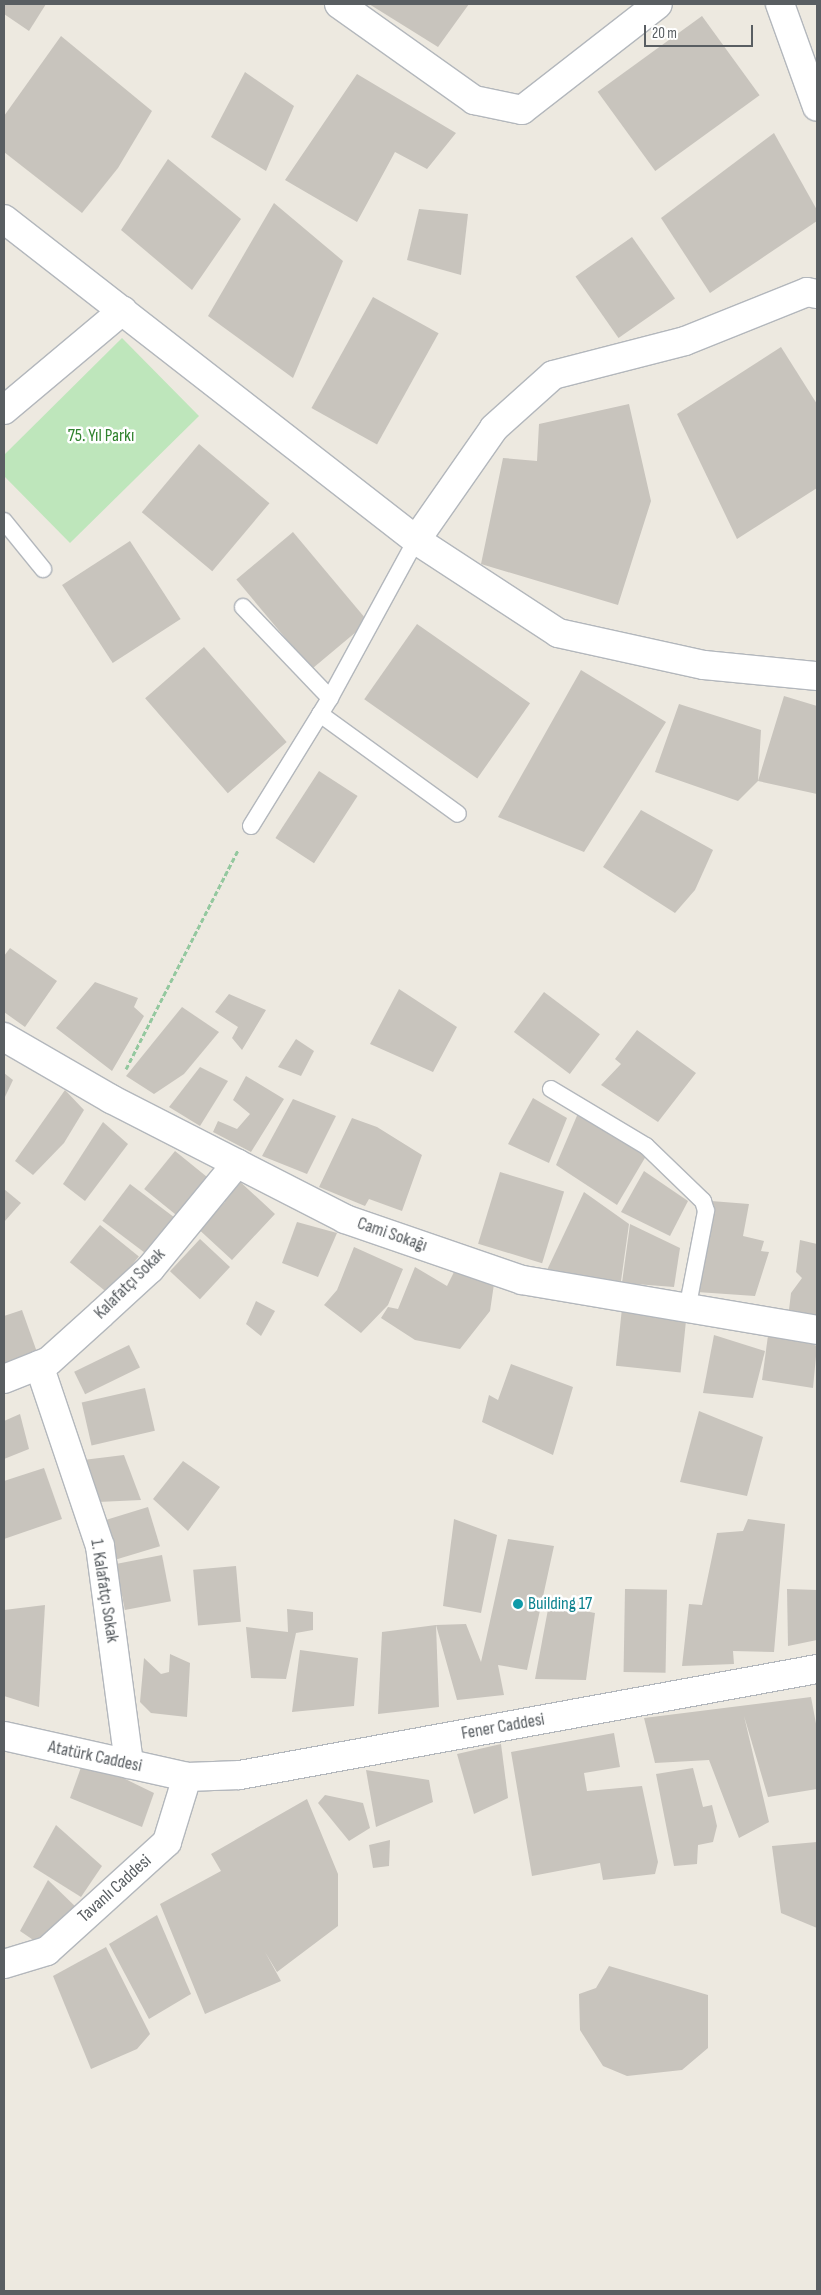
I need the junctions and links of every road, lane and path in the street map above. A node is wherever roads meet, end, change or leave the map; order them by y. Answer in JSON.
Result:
{"nodes":[{"id":1,"x":339,"y":4,"type":"edge"},
{"id":2,"x":658,"y":4,"type":"edge"},
{"id":3,"x":780,"y":4,"type":"edge"},
{"id":4,"x":817,"y":107,"type":"edge"},
{"id":5,"x":4,"y":219,"type":"edge"},
{"id":6,"x":817,"y":294,"type":"edge"},
{"id":7,"x":123,"y":310,"type":"junction"},
{"id":8,"x":4,"y":410,"type":"edge"},
{"id":9,"x":4,"y":521,"type":"edge"},
{"id":10,"x":416,"y":540,"type":"junction"},
{"id":11,"x":43,"y":569,"type":"dead end"},
{"id":12,"x":243,"y":607,"type":"dead end"},
{"id":13,"x":817,"y":676,"type":"edge"},
{"id":14,"x":330,"y":698,"type":"junction"},
{"id":15,"x":320,"y":714,"type":"junction"},
{"id":16,"x":458,"y":814,"type":"dead end"},
{"id":17,"x":251,"y":826,"type":"joint"},
{"id":18,"x":4,"y":1037,"type":"edge"},
{"id":19,"x":550,"y":1089,"type":"dead end"},
{"id":20,"x":111,"y":1098,"type":"junction"},
{"id":21,"x":237,"y":1163,"type":"junction"},
{"id":22,"x":688,"y":1310,"type":"junction"},
{"id":23,"x":817,"y":1330,"type":"edge"},
{"id":24,"x":39,"y":1365,"type":"junction"},
{"id":25,"x":4,"y":1379,"type":"edge"},
{"id":26,"x":817,"y":1669,"type":"edge"},
{"id":27,"x":4,"y":1736,"type":"edge"},
{"id":28,"x":129,"y":1764,"type":"junction"},
{"id":29,"x":187,"y":1777,"type":"junction"},
{"id":30,"x":4,"y":1964,"type":"edge"}],
"edges":[{"from":1,"to":2,"type":"street"},
{"from":3,"to":4,"type":"street"},
{"from":5,"to":7,"type":"street"},
{"from":6,"to":10,"type":"street"},
{"from":7,"to":8,"type":"street"},
{"from":7,"to":10,"type":"street"},
{"from":9,"to":11,"type":"lane"},
{"from":10,"to":13,"type":"street"},
{"from":10,"to":14,"type":"lane"},
{"from":12,"to":14,"type":"lane"},
{"from":14,"to":15,"type":"lane"},
{"from":15,"to":16,"type":"lane"},
{"from":15,"to":17,"type":"lane"},
{"from":17,"to":20,"type":"path"},
{"from":18,"to":20,"type":"street","name":"Cami Sokağı"},
{"from":19,"to":22,"type":"lane"},
{"from":20,"to":21,"type":"street","name":"Cami Sokağı"},
{"from":21,"to":22,"type":"street","name":"Cami Sokağı"},
{"from":21,"to":24,"type":"street","name":"Kalafatçı Sokak"},
{"from":22,"to":23,"type":"street","name":"Cami Sokağı"},
{"from":24,"to":25,"type":"street","name":"Kalafatçı Sokak"},
{"from":24,"to":28,"type":"street","name":"1. Kalafatçı Sokak"},
{"from":26,"to":29,"type":"street","name":"Fener Caddesi"},
{"from":27,"to":28,"type":"street","name":"Atatürk Caddesi"},
{"from":28,"to":29,"type":"street","name":"Atatürk Caddesi"},
{"from":29,"to":30,"type":"street","name":"Tavanlı Caddesi"}]}
